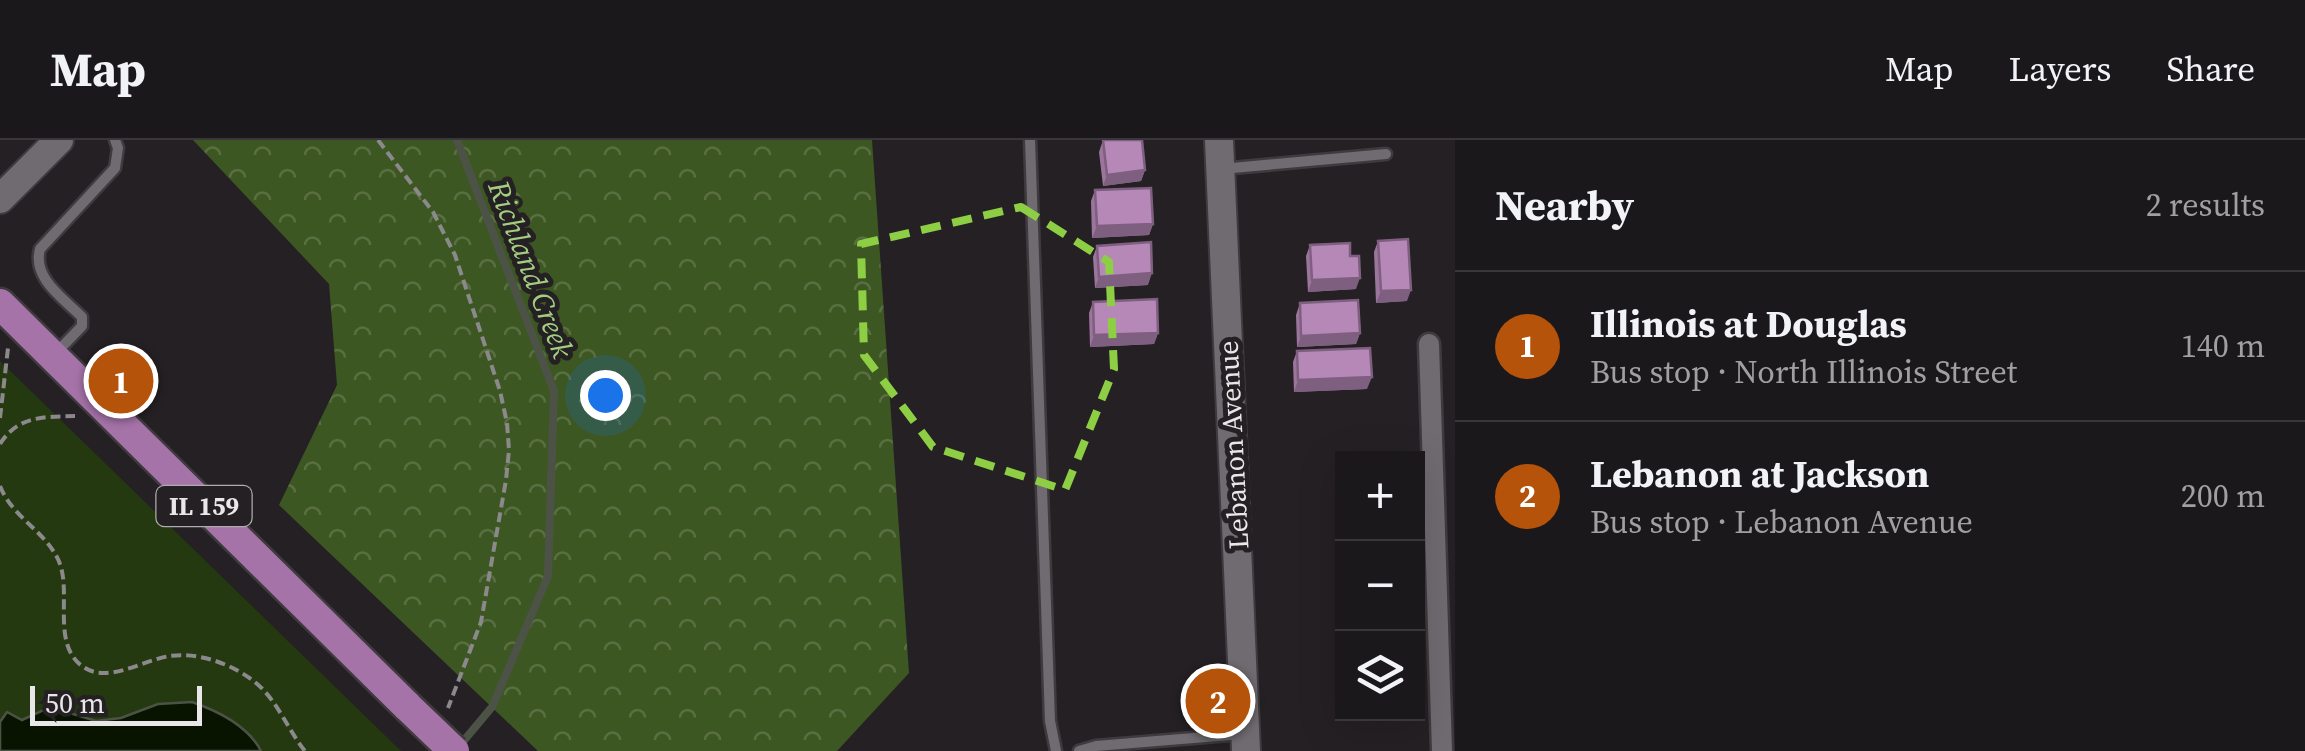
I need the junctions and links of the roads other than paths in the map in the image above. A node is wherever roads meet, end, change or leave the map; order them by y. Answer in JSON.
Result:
{"nodes":[{"id":1,"x":58,"y":140,"type":"edge"},
{"id":2,"x":115,"y":140,"type":"edge"},
{"id":3,"x":1030,"y":140,"type":"edge"},
{"id":4,"x":1219,"y":140,"type":"edge"},
{"id":5,"x":1386,"y":154,"type":"dead end"},
{"id":6,"x":1220,"y":169,"type":"junction"},
{"id":7,"x":0,"y":199,"type":"edge"},
{"id":8,"x":0,"y":304,"type":"edge"},
{"id":9,"x":1429,"y":344,"type":"dead end"},
{"id":10,"x":53,"y":356,"type":"junction"},
{"id":11,"x":1197,"y":738,"type":"junction"},
{"id":12,"x":1246,"y":742,"type":"edge"},
{"id":13,"x":454,"y":751,"type":"edge"},
{"id":14,"x":1056,"y":751,"type":"edge"},
{"id":15,"x":1079,"y":751,"type":"edge"},
{"id":16,"x":1198,"y":751,"type":"edge"},
{"id":17,"x":1442,"y":751,"type":"edge"}],
"edges":[{"from":1,"to":7,"type":"main road"},
{"from":2,"to":10,"type":"lane"},
{"from":3,"to":14,"type":"lane"},
{"from":4,"to":6,"type":"main road","name":"Lebanon Avenue"},
{"from":5,"to":6,"type":"lane"},
{"from":6,"to":12,"type":"main road","name":"Lebanon Avenue"},
{"from":8,"to":10,"type":"main road","number":"IL 159"},
{"from":9,"to":17,"type":"street"},
{"from":10,"to":13,"type":"main road","number":"IL 159","bridge":true},
{"from":11,"to":12,"type":"lane"},
{"from":11,"to":15,"type":"lane"},
{"from":11,"to":16,"type":"lane"}]}
